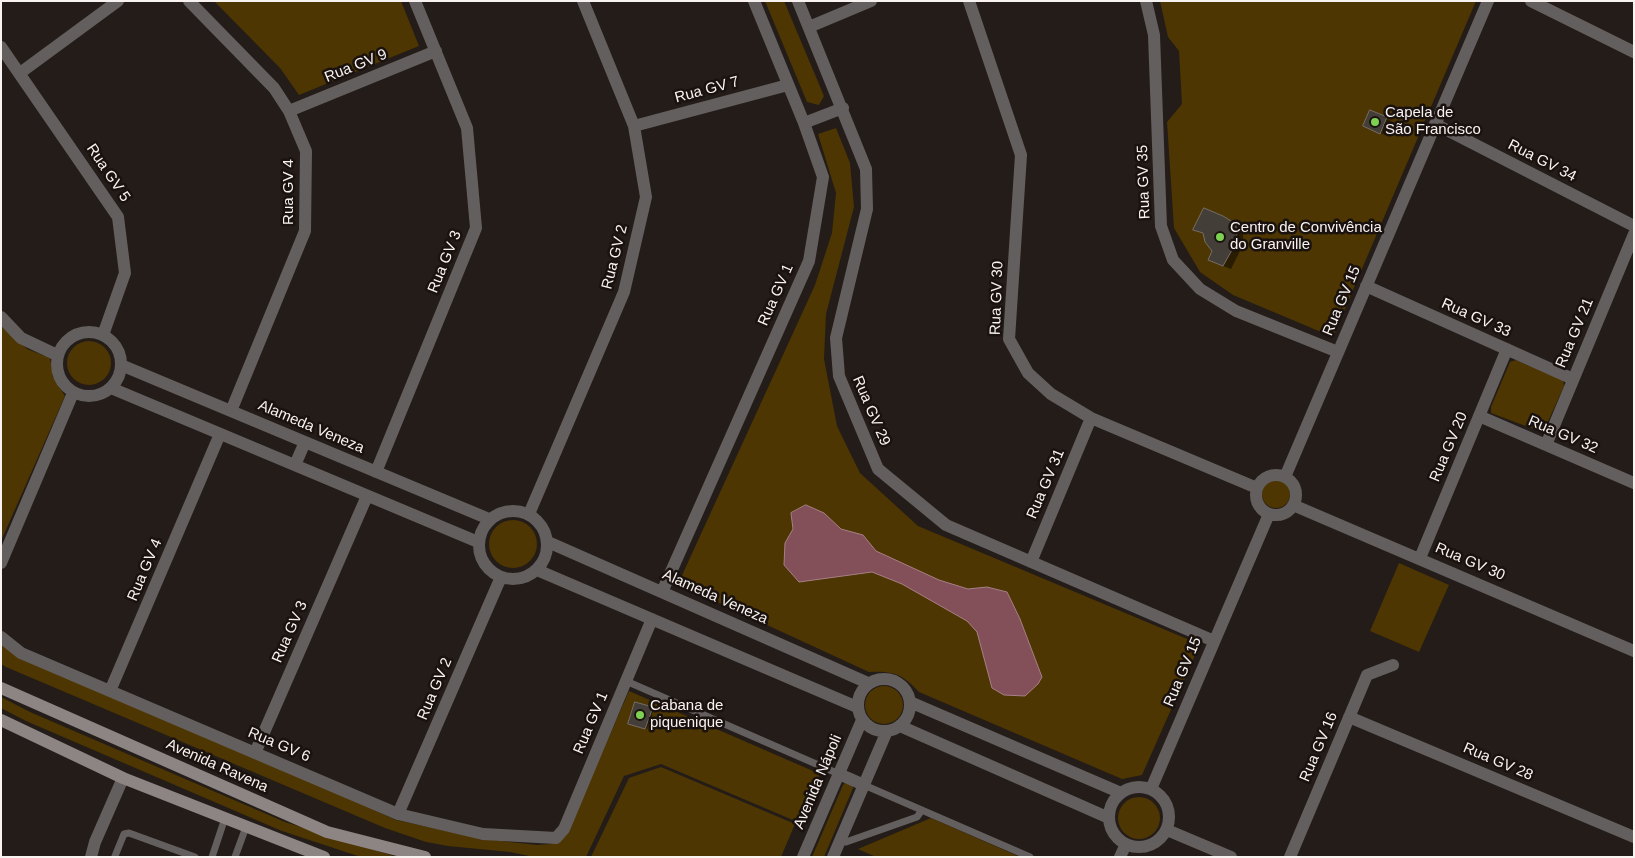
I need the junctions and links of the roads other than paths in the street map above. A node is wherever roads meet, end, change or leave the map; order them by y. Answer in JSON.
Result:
{"nodes":[{"id":1,"x":118,"y":1,"type":"edge"},
{"id":2,"x":189,"y":1,"type":"edge"},
{"id":3,"x":415,"y":1,"type":"edge"},
{"id":4,"x":583,"y":1,"type":"edge"},
{"id":5,"x":754,"y":1,"type":"edge"},
{"id":6,"x":798,"y":1,"type":"edge"},
{"id":7,"x":871,"y":1,"type":"edge"},
{"id":8,"x":969,"y":1,"type":"edge"},
{"id":9,"x":1146,"y":1,"type":"edge"},
{"id":10,"x":1488,"y":1,"type":"edge"},
{"id":11,"x":1532,"y":1,"type":"edge"},
{"id":12,"x":809,"y":27,"type":"junction"},
{"id":13,"x":1,"y":47,"type":"edge"},
{"id":14,"x":436,"y":51,"type":"junction"},
{"id":15,"x":1634,"y":52,"type":"edge"},
{"id":16,"x":20,"y":73,"type":"junction"},
{"id":17,"x":788,"y":85,"type":"junction"},
{"id":18,"x":843,"y":108,"type":"junction"},
{"id":19,"x":289,"y":111,"type":"junction"},
{"id":20,"x":804,"y":123,"type":"junction"},
{"id":21,"x":1435,"y":124,"type":"junction"},
{"id":22,"x":634,"y":126,"type":"junction"},
{"id":23,"x":1634,"y":226,"type":"edge"},
{"id":24,"x":1634,"y":234,"type":"edge"},
{"id":25,"x":1366,"y":286,"type":"junction"},
{"id":26,"x":1,"y":317,"type":"edge"},
{"id":27,"x":103,"y":335,"type":"junction"},
{"id":28,"x":1507,"y":349,"type":"junction"},
{"id":29,"x":1338,"y":352,"type":"junction"},
{"id":30,"x":57,"y":355,"type":"junction"},
{"id":31,"x":121,"y":365,"type":"junction"},
{"id":32,"x":1573,"y":379,"type":"junction"},
{"id":33,"x":111,"y":388,"type":"junction"},
{"id":34,"x":74,"y":392,"type":"junction"},
{"id":35,"x":231,"y":411,"type":"junction"},
{"id":36,"x":1480,"y":416,"type":"junction"},
{"id":37,"x":1091,"y":418,"type":"junction"},
{"id":38,"x":220,"y":434,"type":"junction"},
{"id":39,"x":304,"y":442,"type":"junction"},
{"id":40,"x":1546,"y":445,"type":"junction"},
{"id":41,"x":295,"y":465,"type":"junction"},
{"id":42,"x":376,"y":472,"type":"junction"},
{"id":43,"x":1285,"y":477,"type":"junction"},
{"id":44,"x":1634,"y":483,"type":"edge"},
{"id":45,"x":1257,"y":488,"type":"junction"},
{"id":46,"x":367,"y":496,"type":"junction"},
{"id":47,"x":1293,"y":505,"type":"junction"},
{"id":48,"x":528,"y":514,"type":"junction"},
{"id":49,"x":1269,"y":514,"type":"junction"},
{"id":50,"x":489,"y":520,"type":"junction"},
{"id":51,"x":478,"y":542,"type":"junction"},
{"id":52,"x":548,"y":542,"type":"junction"},
{"id":53,"x":1420,"y":558,"type":"junction"},
{"id":54,"x":1031,"y":562,"type":"junction"},
{"id":55,"x":1,"y":563,"type":"edge"},
{"id":56,"x":537,"y":570,"type":"junction"},
{"id":57,"x":501,"y":577,"type":"junction"},
{"id":58,"x":662,"y":592,"type":"junction"},
{"id":59,"x":652,"y":619,"type":"junction"},
{"id":60,"x":2,"y":638,"type":"edge"},
{"id":61,"x":1214,"y":641,"type":"junction"},
{"id":62,"x":1634,"y":650,"type":"edge"},
{"id":63,"x":1393,"y":665,"type":"dead end"},
{"id":64,"x":626,"y":681,"type":"junction"},
{"id":65,"x":868,"y":683,"type":"junction"},
{"id":66,"x":1,"y":688,"type":"edge"},
{"id":67,"x":110,"y":691,"type":"junction"},
{"id":68,"x":910,"y":702,"type":"junction"},
{"id":69,"x":857,"y":707,"type":"junction"},
{"id":70,"x":1349,"y":717,"type":"junction"},
{"id":71,"x":1,"y":720,"type":"edge"},
{"id":72,"x":862,"y":720,"type":"junction"},
{"id":73,"x":900,"y":726,"type":"junction"},
{"id":74,"x":887,"y":731,"type":"junction"},
{"id":75,"x":255,"y":753,"type":"junction"},
{"id":76,"x":839,"y":774,"type":"junction"},
{"id":77,"x":123,"y":778,"type":"junction"},
{"id":78,"x":864,"y":784,"type":"junction"},
{"id":79,"x":1150,"y":789,"type":"junction"},
{"id":80,"x":1121,"y":793,"type":"junction"},
{"id":81,"x":922,"y":810,"type":"junction"},
{"id":82,"x":398,"y":814,"type":"junction"},
{"id":83,"x":225,"y":818,"type":"junction"},
{"id":84,"x":1109,"y":818,"type":"junction"},
{"id":85,"x":246,"y":827,"type":"junction"},
{"id":86,"x":1167,"y":830,"type":"junction"},
{"id":87,"x":1634,"y":837,"type":"edge"},
{"id":88,"x":556,"y":838,"type":"joint"},
{"id":89,"x":839,"y":841,"type":"junction"},
{"id":90,"x":1126,"y":844,"type":"junction"},
{"id":91,"x":116,"y":856,"type":"edge"},
{"id":92,"x":91,"y":857,"type":"edge"},
{"id":93,"x":194,"y":857,"type":"edge"},
{"id":94,"x":212,"y":857,"type":"edge"},
{"id":95,"x":235,"y":857,"type":"edge"},
{"id":96,"x":324,"y":857,"type":"edge"},
{"id":97,"x":424,"y":857,"type":"edge"},
{"id":98,"x":803,"y":857,"type":"edge"},
{"id":99,"x":832,"y":857,"type":"edge"},
{"id":100,"x":1030,"y":857,"type":"edge"},
{"id":101,"x":1120,"y":857,"type":"edge"},
{"id":102,"x":1231,"y":857,"type":"edge"},
{"id":103,"x":1290,"y":857,"type":"edge"}],
"edges":[{"from":1,"to":16,"type":"street"},
{"from":2,"to":19,"type":"street","name":"Rua GV 4"},
{"from":3,"to":14,"type":"street","name":"Rua GV 3"},
{"from":4,"to":22,"type":"street","name":"Rua GV 2"},
{"from":5,"to":17,"type":"street","name":"Rua GV 1"},
{"from":6,"to":12,"type":"street","name":"Rua GV 29"},
{"from":7,"to":12,"type":"street"},
{"from":8,"to":37,"type":"street","name":"Rua GV 30"},
{"from":9,"to":29,"type":"street","name":"Rua GV 35"},
{"from":10,"to":21,"type":"street","name":"Rua GV 15"},
{"from":11,"to":15,"type":"street"},
{"from":12,"to":18,"type":"street","name":"Rua GV 29"},
{"from":13,"to":16,"type":"street","name":"Rua GV 5"},
{"from":14,"to":19,"type":"street","name":"Rua GV 9"},
{"from":14,"to":42,"type":"street","name":"Rua GV 3"},
{"from":16,"to":27,"type":"street","name":"Rua GV 5"},
{"from":17,"to":20,"type":"street","name":"Rua GV 1"},
{"from":17,"to":22,"type":"street","name":"Rua GV 7"},
{"from":18,"to":20,"type":"street"},
{"from":18,"to":54,"type":"street","name":"Rua GV 29"},
{"from":19,"to":35,"type":"street","name":"Rua GV 4"},
{"from":20,"to":58,"type":"street","name":"Rua GV 1"},
{"from":21,"to":23,"type":"street","name":"Rua GV 34"},
{"from":21,"to":25,"type":"street","name":"Rua GV 15"},
{"from":22,"to":48,"type":"street","name":"Rua GV 2"},
{"from":24,"to":32,"type":"street","name":"Rua GV 21"},
{"from":25,"to":28,"type":"street","name":"Rua GV 33"},
{"from":25,"to":29,"type":"street","name":"Rua GV 15"},
{"from":26,"to":30,"type":"street"},
{"from":27,"to":30,"type":"street"},
{"from":27,"to":31,"type":"street"},
{"from":28,"to":32,"type":"street","name":"Rua GV 33"},
{"from":28,"to":36,"type":"street","name":"Rua GV 20"},
{"from":29,"to":43,"type":"street","name":"Rua GV 15"},
{"from":30,"to":34,"type":"street"},
{"from":31,"to":33,"type":"street"},
{"from":31,"to":35,"type":"street","name":"Alameda Veneza"},
{"from":32,"to":40,"type":"street","name":"Rua GV 21"},
{"from":33,"to":34,"type":"street"},
{"from":33,"to":38,"type":"street"},
{"from":34,"to":55,"type":"street"},
{"from":35,"to":39,"type":"street","name":"Alameda Veneza"},
{"from":36,"to":40,"type":"street","name":"Rua GV 32"},
{"from":36,"to":53,"type":"street","name":"Rua GV 20"},
{"from":37,"to":45,"type":"street","name":"Rua GV 30"},
{"from":37,"to":54,"type":"street","name":"Rua GV 31"},
{"from":38,"to":41,"type":"street"},
{"from":38,"to":67,"type":"street","name":"Rua GV 4"},
{"from":39,"to":41,"type":"street"},
{"from":39,"to":42,"type":"street","name":"Alameda Veneza"},
{"from":40,"to":44,"type":"street","name":"Rua GV 32"},
{"from":41,"to":46,"type":"street"},
{"from":42,"to":50,"type":"street","name":"Alameda Veneza"},
{"from":43,"to":45,"type":"street"},
{"from":43,"to":47,"type":"street"},
{"from":45,"to":49,"type":"street"},
{"from":46,"to":51,"type":"street"},
{"from":46,"to":75,"type":"street","name":"Rua GV 3"},
{"from":47,"to":49,"type":"street"},
{"from":47,"to":53,"type":"street","name":"Rua GV 30"},
{"from":48,"to":50,"type":"street"},
{"from":48,"to":52,"type":"street"},
{"from":49,"to":61,"type":"street","name":"Rua GV 15"},
{"from":50,"to":51,"type":"street"},
{"from":51,"to":57,"type":"street"},
{"from":52,"to":56,"type":"street"},
{"from":52,"to":58,"type":"street","name":"Alameda Veneza"},
{"from":53,"to":62,"type":"street","name":"Rua GV 30"},
{"from":54,"to":61,"type":"street","name":"Rua GV 29"},
{"from":56,"to":57,"type":"street"},
{"from":56,"to":59,"type":"street"},
{"from":57,"to":82,"type":"street","name":"Rua GV 2"},
{"from":58,"to":65,"type":"street","name":"Alameda Veneza"},
{"from":59,"to":64,"type":"street","name":"Rua GV 1"},
{"from":59,"to":69,"type":"street"},
{"from":60,"to":67,"type":"street","name":"Rua GV 6"},
{"from":61,"to":79,"type":"street","name":"Rua GV 15"},
{"from":63,"to":70,"type":"street","name":"Rua GV 16"},
{"from":64,"to":76,"type":"lane"},
{"from":64,"to":88,"type":"street","name":"Rua GV 1"},
{"from":65,"to":68,"type":"street"},
{"from":65,"to":69,"type":"street"},
{"from":66,"to":97,"type":"street","name":"Avenida Ravena"},
{"from":67,"to":75,"type":"street","name":"Rua GV 6"},
{"from":68,"to":73,"type":"street"},
{"from":68,"to":80,"type":"street"},
{"from":69,"to":72,"type":"street"},
{"from":70,"to":87,"type":"street","name":"Rua GV 28"},
{"from":70,"to":103,"type":"street","name":"Rua GV 16"},
{"from":71,"to":77,"type":"street"},
{"from":72,"to":74,"type":"street"},
{"from":72,"to":76,"type":"street","name":"Avenida Nápoli"},
{"from":73,"to":74,"type":"street"},
{"from":73,"to":84,"type":"street"},
{"from":74,"to":78,"type":"street"},
{"from":75,"to":82,"type":"street","name":"Rua GV 6"},
{"from":76,"to":78,"type":"street"},
{"from":76,"to":98,"type":"street","name":"Avenida Nápoli"},
{"from":77,"to":83,"type":"street"},
{"from":77,"to":92,"type":"street"},
{"from":78,"to":81,"type":"lane"},
{"from":78,"to":89,"type":"street"},
{"from":79,"to":80,"type":"street"},
{"from":79,"to":86,"type":"street"},
{"from":80,"to":84,"type":"street"},
{"from":81,"to":89,"type":"lane"},
{"from":81,"to":100,"type":"lane"},
{"from":82,"to":88,"type":"street","name":"Rua GV 6"},
{"from":83,"to":85,"type":"street"},
{"from":83,"to":94,"type":"lane"},
{"from":84,"to":90,"type":"street"},
{"from":85,"to":95,"type":"lane"},
{"from":85,"to":96,"type":"street"},
{"from":86,"to":90,"type":"street"},
{"from":86,"to":102,"type":"street"},
{"from":89,"to":99,"type":"street"},
{"from":90,"to":101,"type":"street"},
{"from":91,"to":93,"type":"lane"}]}
